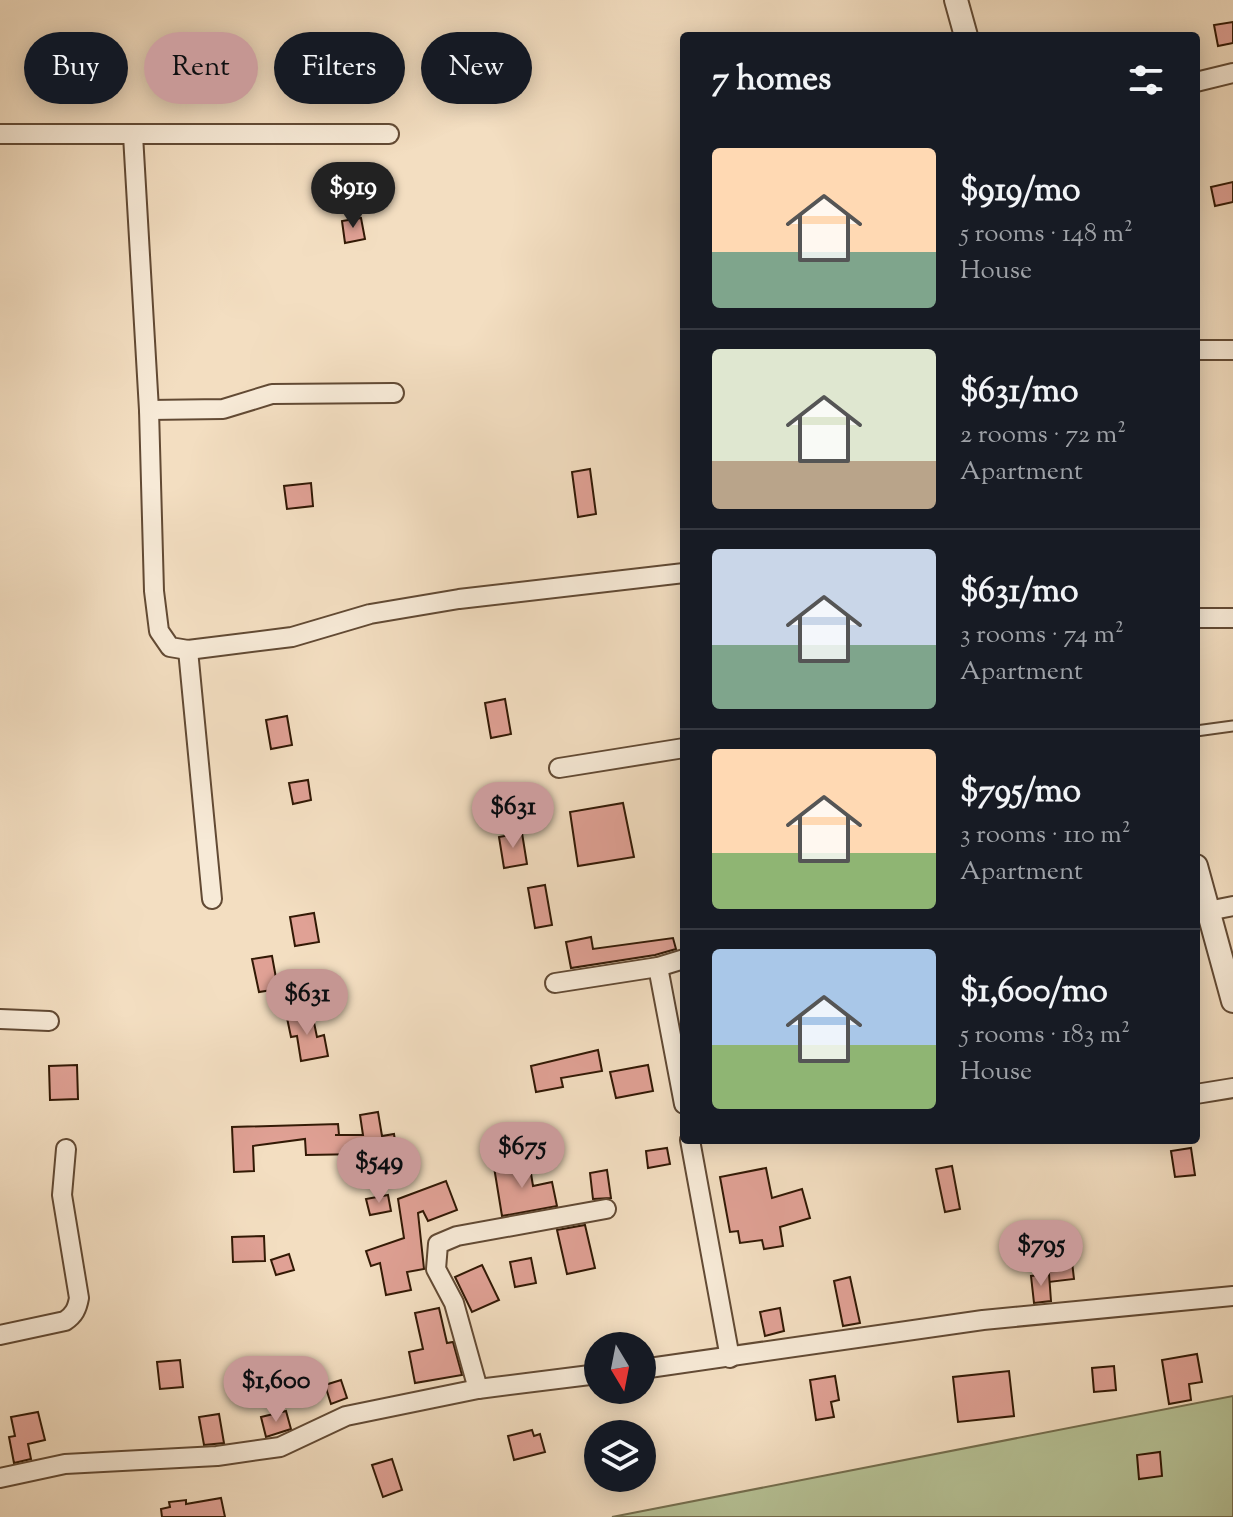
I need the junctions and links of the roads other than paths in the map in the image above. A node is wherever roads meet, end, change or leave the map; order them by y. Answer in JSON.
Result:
{"nodes":[{"id":1,"x":956,"y":0,"type":"edge"},
{"id":2,"x":965,"y":32,"type":"edge"},
{"id":3,"x":1233,"y":73,"type":"edge"},
{"id":4,"x":1200,"y":81,"type":"edge"},
{"id":5,"x":0,"y":134,"type":"edge"},
{"id":6,"x":389,"y":134,"type":"dead end"},
{"id":7,"x":133,"y":135,"type":"junction"},
{"id":8,"x":1200,"y":350,"type":"edge"},
{"id":9,"x":1233,"y":350,"type":"edge"},
{"id":10,"x":394,"y":393,"type":"dead end"},
{"id":11,"x":149,"y":410,"type":"junction"},
{"id":12,"x":680,"y":573,"type":"edge"},
{"id":13,"x":1200,"y":618,"type":"edge"},
{"id":14,"x":1233,"y":618,"type":"edge"},
{"id":15,"x":188,"y":650,"type":"junction"},
{"id":16,"x":1233,"y":726,"type":"edge"},
{"id":17,"x":1200,"y":730,"type":"edge"},
{"id":18,"x":680,"y":749,"type":"edge"},
{"id":19,"x":559,"y":768,"type":"dead end"},
{"id":20,"x":212,"y":899,"type":"dead end"},
{"id":21,"x":1203,"y":902,"type":"edge"},
{"id":22,"x":1233,"y":906,"type":"edge"},
{"id":23,"x":680,"y":960,"type":"edge"},
{"id":24,"x":658,"y":967,"type":"junction"},
{"id":25,"x":555,"y":983,"type":"dead end"},
{"id":26,"x":1233,"y":1001,"type":"edge"},
{"id":27,"x":0,"y":1019,"type":"edge"},
{"id":28,"x":49,"y":1021,"type":"dead end"},
{"id":29,"x":680,"y":1083,"type":"edge"},
{"id":30,"x":1233,"y":1088,"type":"edge"},
{"id":31,"x":1200,"y":1093,"type":"edge"},
{"id":32,"x":691,"y":1144,"type":"edge"},
{"id":33,"x":66,"y":1149,"type":"dead end"},
{"id":34,"x":606,"y":1209,"type":"dead end"},
{"id":35,"x":1233,"y":1296,"type":"edge"},
{"id":36,"x":0,"y":1335,"type":"edge"},
{"id":37,"x":730,"y":1358,"type":"junction"},
{"id":38,"x":656,"y":1367,"type":"edge"},
{"id":39,"x":584,"y":1376,"type":"edge"},
{"id":40,"x":478,"y":1389,"type":"junction"},
{"id":41,"x":0,"y":1478,"type":"edge"}],
"edges":[{"from":1,"to":2,"type":"street"},
{"from":3,"to":4,"type":"street"},
{"from":5,"to":7,"type":"street"},
{"from":6,"to":7,"type":"street"},
{"from":7,"to":11,"type":"street"},
{"from":8,"to":9,"type":"street"},
{"from":10,"to":11,"type":"street"},
{"from":11,"to":15,"type":"street"},
{"from":12,"to":15,"type":"street"},
{"from":13,"to":14,"type":"street"},
{"from":15,"to":20,"type":"street"},
{"from":16,"to":17,"type":"lane"},
{"from":18,"to":19,"type":"street"},
{"from":21,"to":22,"type":"street"},
{"from":21,"to":26,"type":"street"},
{"from":23,"to":24,"type":"street"},
{"from":24,"to":25,"type":"street"},
{"from":24,"to":29,"type":"street"},
{"from":27,"to":28,"type":"street"},
{"from":30,"to":31,"type":"street"},
{"from":32,"to":37,"type":"street"},
{"from":33,"to":36,"type":"street"},
{"from":34,"to":40,"type":"street"},
{"from":35,"to":37,"type":"street"},
{"from":37,"to":38,"type":"street"},
{"from":39,"to":40,"type":"street"},
{"from":40,"to":41,"type":"street"}]}
